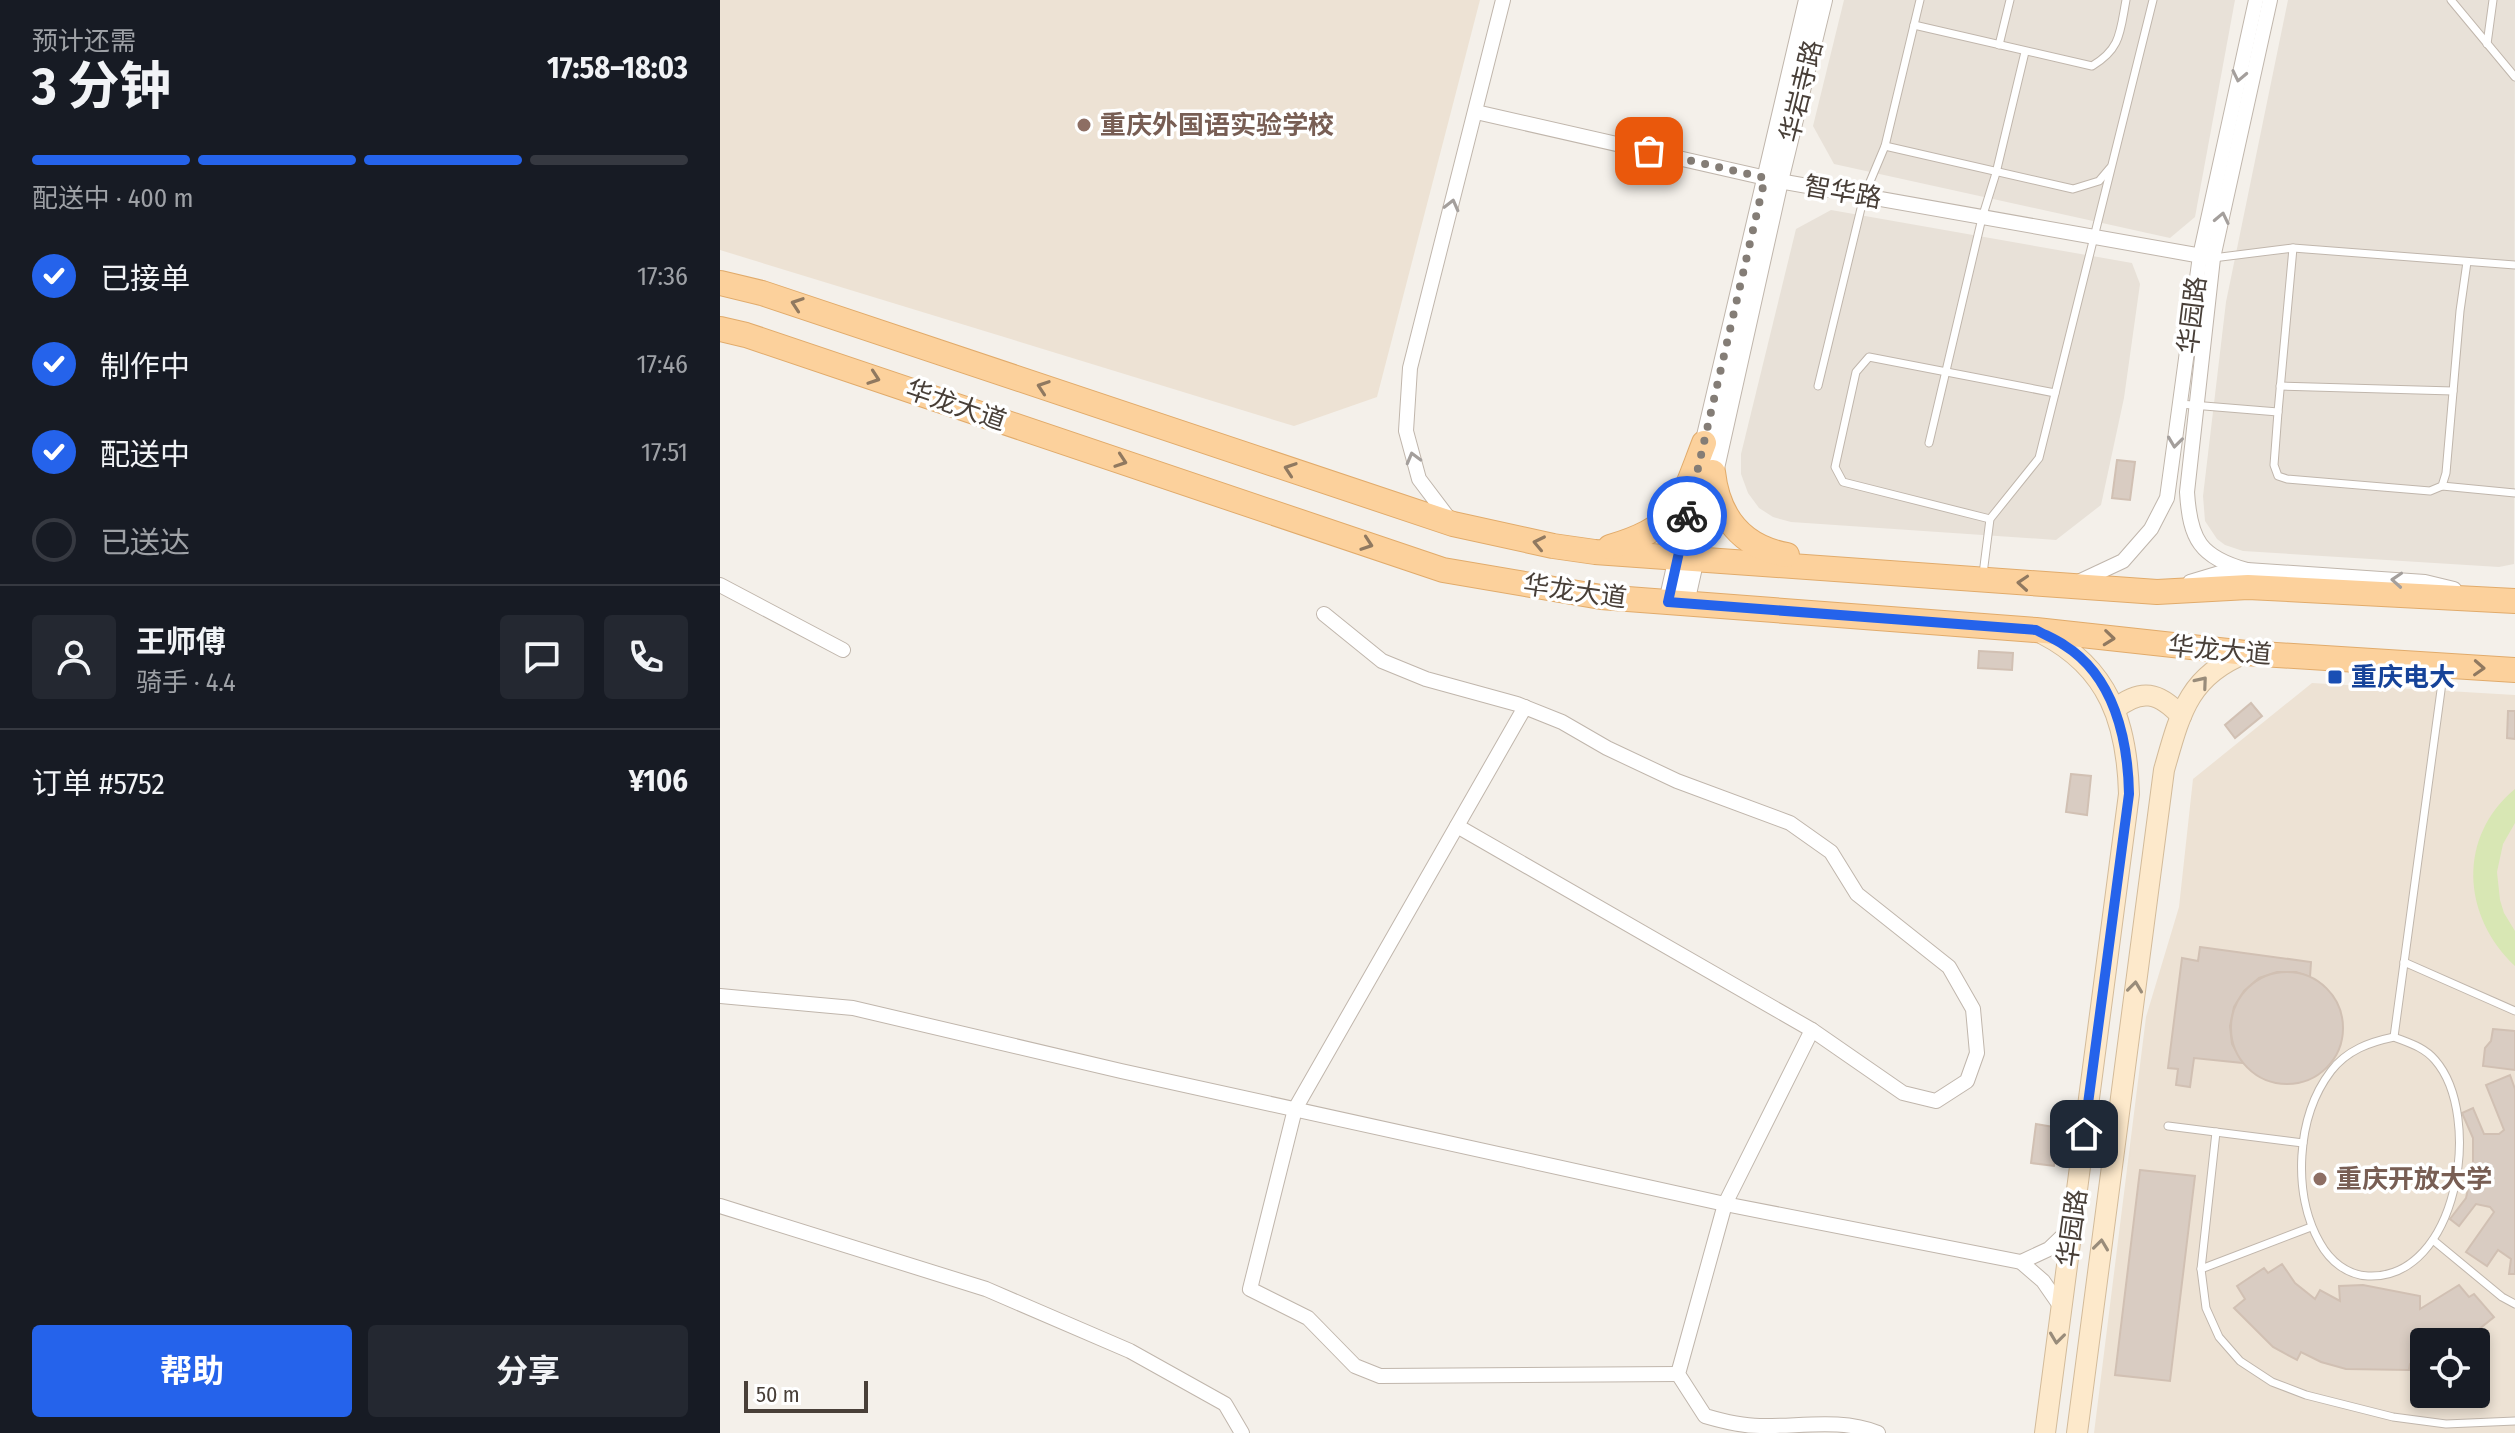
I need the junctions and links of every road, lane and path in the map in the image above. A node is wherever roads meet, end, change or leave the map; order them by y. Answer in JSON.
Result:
{"nodes":[{"id":1,"x":1503,"y":0,"type":"edge"},
{"id":2,"x":1808,"y":0,"type":"edge"},
{"id":3,"x":1823,"y":0,"type":"edge"},
{"id":4,"x":1920,"y":0,"type":"edge"},
{"id":5,"x":2010,"y":0,"type":"edge"},
{"id":6,"x":2126,"y":0,"type":"edge"},
{"id":7,"x":2153,"y":0,"type":"edge"},
{"id":8,"x":2256,"y":0,"type":"edge"},
{"id":9,"x":2270,"y":0,"type":"edge"},
{"id":10,"x":2451,"y":0,"type":"edge"},
{"id":11,"x":2493,"y":0,"type":"edge"},
{"id":12,"x":1914,"y":25,"type":"junction"},
{"id":13,"x":2487,"y":44,"type":"junction"},
{"id":14,"x":1999,"y":45,"type":"junction"},
{"id":15,"x":2025,"y":52,"type":"junction"},
{"id":16,"x":2515,"y":77,"type":"edge"},
{"id":17,"x":1476,"y":112,"type":"junction"},
{"id":18,"x":1885,"y":146,"type":"junction"},
{"id":19,"x":2114,"y":161,"type":"junction"},
{"id":20,"x":1996,"y":173,"type":"junction"},
{"id":21,"x":1772,"y":179,"type":"junction"},
{"id":22,"x":1864,"y":196,"type":"junction"},
{"id":23,"x":1982,"y":218,"type":"junction"},
{"id":24,"x":2093,"y":237,"type":"junction"},
{"id":25,"x":2293,"y":248,"type":"junction"},
{"id":26,"x":2206,"y":257,"type":"junction"},
{"id":27,"x":2467,"y":262,"type":"junction"},
{"id":28,"x":2515,"y":265,"type":"edge"},
{"id":29,"x":720,"y":283,"type":"edge"},
{"id":30,"x":720,"y":329,"type":"edge"},
{"id":31,"x":1946,"y":372,"type":"junction"},
{"id":32,"x":1818,"y":386,"type":"dead end"},
{"id":33,"x":2280,"y":386,"type":"junction"},
{"id":34,"x":2453,"y":391,"type":"junction"},
{"id":35,"x":2055,"y":393,"type":"junction"},
{"id":36,"x":2188,"y":405,"type":"junction"},
{"id":37,"x":2278,"y":412,"type":"junction"},
{"id":38,"x":1704,"y":443,"type":"junction"},
{"id":39,"x":1929,"y":443,"type":"dead end"},
{"id":40,"x":1713,"y":472,"type":"junction"},
{"id":41,"x":2442,"y":486,"type":"junction"},
{"id":42,"x":2515,"y":493,"type":"edge"},
{"id":43,"x":1990,"y":519,"type":"junction"},
{"id":44,"x":1453,"y":524,"type":"junction"},
{"id":45,"x":1595,"y":552,"type":"junction"},
{"id":46,"x":1687,"y":557,"type":"junction"},
{"id":47,"x":2247,"y":570,"type":"junction"},
{"id":48,"x":1867,"y":572,"type":"junction"},
{"id":49,"x":1983,"y":580,"type":"junction"},
{"id":50,"x":720,"y":585,"type":"edge"},
{"id":51,"x":2070,"y":586,"type":"junction"},
{"id":52,"x":2157,"y":592,"type":"junction"},
{"id":53,"x":2508,"y":600,"type":"edge"},
{"id":54,"x":1677,"y":603,"type":"junction"},
{"id":55,"x":1324,"y":614,"type":"dead end"},
{"id":56,"x":2036,"y":630,"type":"junction"},
{"id":57,"x":843,"y":650,"type":"dead end"},
{"id":58,"x":2246,"y":653,"type":"junction"},
{"id":59,"x":2444,"y":666,"type":"junction"},
{"id":60,"x":2515,"y":670,"type":"edge"},
{"id":61,"x":1525,"y":707,"type":"junction"},
{"id":62,"x":2115,"y":709,"type":"junction"},
{"id":63,"x":2181,"y":716,"type":"junction"},
{"id":64,"x":1457,"y":826,"type":"junction"},
{"id":65,"x":2404,"y":962,"type":"junction"},
{"id":66,"x":720,"y":996,"type":"edge"},
{"id":67,"x":2515,"y":1011,"type":"edge"},
{"id":68,"x":1812,"y":1030,"type":"junction"},
{"id":69,"x":2394,"y":1037,"type":"junction"},
{"id":70,"x":1295,"y":1109,"type":"junction"},
{"id":71,"x":2168,"y":1126,"type":"dead end"},
{"id":72,"x":2216,"y":1132,"type":"junction"},
{"id":73,"x":2303,"y":1143,"type":"junction"},
{"id":74,"x":1725,"y":1204,"type":"junction"},
{"id":75,"x":720,"y":1206,"type":"edge"},
{"id":76,"x":2072,"y":1227,"type":"junction"},
{"id":77,"x":2311,"y":1227,"type":"junction"},
{"id":78,"x":2433,"y":1240,"type":"junction"},
{"id":79,"x":2021,"y":1262,"type":"junction"},
{"id":80,"x":2201,"y":1269,"type":"junction"},
{"id":81,"x":2515,"y":1304,"type":"edge"},
{"id":82,"x":2061,"y":1307,"type":"junction"},
{"id":83,"x":1678,"y":1374,"type":"junction"},
{"id":84,"x":2515,"y":1421,"type":"edge"},
{"id":85,"x":1242,"y":1433,"type":"edge"},
{"id":86,"x":1878,"y":1433,"type":"edge"},
{"id":87,"x":2045,"y":1433,"type":"edge"},
{"id":88,"x":2077,"y":1433,"type":"edge"}],
"edges":[{"from":1,"to":17,"type":"street"},
{"from":2,"to":21,"type":"street","name":"华岩寺路"},
{"from":3,"to":21,"type":"street","name":"华岩寺路"},
{"from":4,"to":12,"type":"lane"},
{"from":5,"to":14,"type":"lane"},
{"from":6,"to":15,"type":"lane"},
{"from":7,"to":19,"type":"lane"},
{"from":8,"to":26,"type":"street","name":"华园路","one_way":true},
{"from":26,"to":9,"type":"street","name":"华园路","one_way":true},
{"from":10,"to":13,"type":"lane"},
{"from":11,"to":13,"type":"lane"},
{"from":12,"to":14,"type":"lane"},
{"from":12,"to":18,"type":"lane"},
{"from":13,"to":16,"type":"lane"},
{"from":14,"to":15,"type":"lane"},
{"from":15,"to":20,"type":"lane"},
{"from":17,"to":21,"type":"street","name":"智华路"},
{"from":44,"to":17,"type":"street","one_way":true},
{"from":18,"to":20,"type":"lane"},
{"from":18,"to":22,"type":"lane"},
{"from":19,"to":20,"type":"lane"},
{"from":19,"to":24,"type":"lane"},
{"from":20,"to":23,"type":"lane"},
{"from":21,"to":22,"type":"street","name":"智华路"},
{"from":21,"to":38,"type":"street","name":"华岩寺路"},
{"from":21,"to":40,"type":"street","name":"华岩寺路"},
{"from":22,"to":23,"type":"street","name":"智华路"},
{"from":22,"to":32,"type":"lane"},
{"from":23,"to":24,"type":"street","name":"智华路"},
{"from":23,"to":31,"type":"lane"},
{"from":24,"to":26,"type":"street","name":"智华路"},
{"from":24,"to":35,"type":"lane"},
{"from":25,"to":26,"type":"lane"},
{"from":25,"to":27,"type":"lane"},
{"from":25,"to":33,"type":"lane"},
{"from":26,"to":36,"type":"street","name":"华园路"},
{"from":27,"to":28,"type":"lane"},
{"from":27,"to":34,"type":"lane"},
{"from":44,"to":29,"type":"main road","name":"华龙大道","one_way":true},
{"from":30,"to":54,"type":"main road","name":"华龙大道","one_way":true},
{"from":31,"to":35,"type":"lane"},
{"from":31,"to":39,"type":"lane"},
{"from":31,"to":43,"type":"lane"},
{"from":33,"to":34,"type":"lane"},
{"from":33,"to":37,"type":"lane"},
{"from":34,"to":41,"type":"lane"},
{"from":35,"to":43,"type":"lane"},
{"from":36,"to":37,"type":"lane"},
{"from":36,"to":47,"type":"street","name":"华园路"},
{"from":36,"to":51,"type":"street","name":"华园路","one_way":true},
{"from":37,"to":41,"type":"lane"},
{"from":38,"to":45,"type":"main road"},
{"from":38,"to":46,"type":"street","name":"华岩寺路"},
{"from":40,"to":46,"type":"street","name":"华岩寺路"},
{"from":40,"to":48,"type":"main road"},
{"from":41,"to":42,"type":"lane"},
{"from":43,"to":49,"type":"lane"},
{"from":45,"to":44,"type":"main road","name":"华龙大道","one_way":true},
{"from":45,"to":46,"type":"main road","name":"华龙大道"},
{"from":46,"to":48,"type":"main road","name":"华龙大道"},
{"from":46,"to":54,"type":"street","name":"华岩寺路"},
{"from":47,"to":52,"type":"street","name":"华龙大道"},
{"from":53,"to":47,"type":"street","name":"华龙大道","one_way":true},
{"from":48,"to":49,"type":"main road","name":"华龙大道"},
{"from":51,"to":49,"type":"main road","name":"华龙大道","one_way":true},
{"from":50,"to":57,"type":"street"},
{"from":51,"to":52,"type":"main road","name":"华龙大道"},
{"from":52,"to":53,"type":"main road","name":"华龙大道"},
{"from":54,"to":56,"type":"main road","name":"华龙大道"},
{"from":55,"to":61,"type":"street"},
{"from":56,"to":58,"type":"main road","name":"华龙大道","one_way":true},
{"from":56,"to":62,"type":"main road","name":"华园路"},
{"from":58,"to":59,"type":"main road","name":"华龙大道"},
{"from":63,"to":58,"type":"main road","name":"华园路","one_way":true},
{"from":59,"to":60,"type":"main road","name":"华龙大道","one_way":true},
{"from":59,"to":65,"type":"lane"},
{"from":61,"to":64,"type":"street"},
{"from":61,"to":68,"type":"street"},
{"from":62,"to":63,"type":"main road"},
{"from":62,"to":76,"type":"main road","name":"华园路"},
{"from":88,"to":63,"type":"main road","name":"华园路","one_way":true},
{"from":64,"to":68,"type":"street"},
{"from":64,"to":70,"type":"street"},
{"from":65,"to":67,"type":"lane"},
{"from":65,"to":69,"type":"lane"},
{"from":66,"to":70,"type":"street"},
{"from":68,"to":74,"type":"street"},
{"from":69,"to":73,"type":"lane"},
{"from":69,"to":78,"type":"lane"},
{"from":70,"to":74,"type":"street"},
{"from":70,"to":83,"type":"street"},
{"from":71,"to":72,"type":"lane"},
{"from":72,"to":73,"type":"lane"},
{"from":72,"to":80,"type":"lane"},
{"from":73,"to":77,"type":"lane"},
{"from":74,"to":79,"type":"street"},
{"from":74,"to":83,"type":"street"},
{"from":75,"to":85,"type":"street"},
{"from":76,"to":79,"type":"street"},
{"from":76,"to":82,"type":"main road","name":"华园路"},
{"from":77,"to":78,"type":"lane"},
{"from":77,"to":80,"type":"lane"},
{"from":78,"to":81,"type":"lane"},
{"from":79,"to":82,"type":"street"},
{"from":80,"to":84,"type":"lane"},
{"from":82,"to":87,"type":"main road","name":"华园路","one_way":true},
{"from":83,"to":86,"type":"street"}]}
